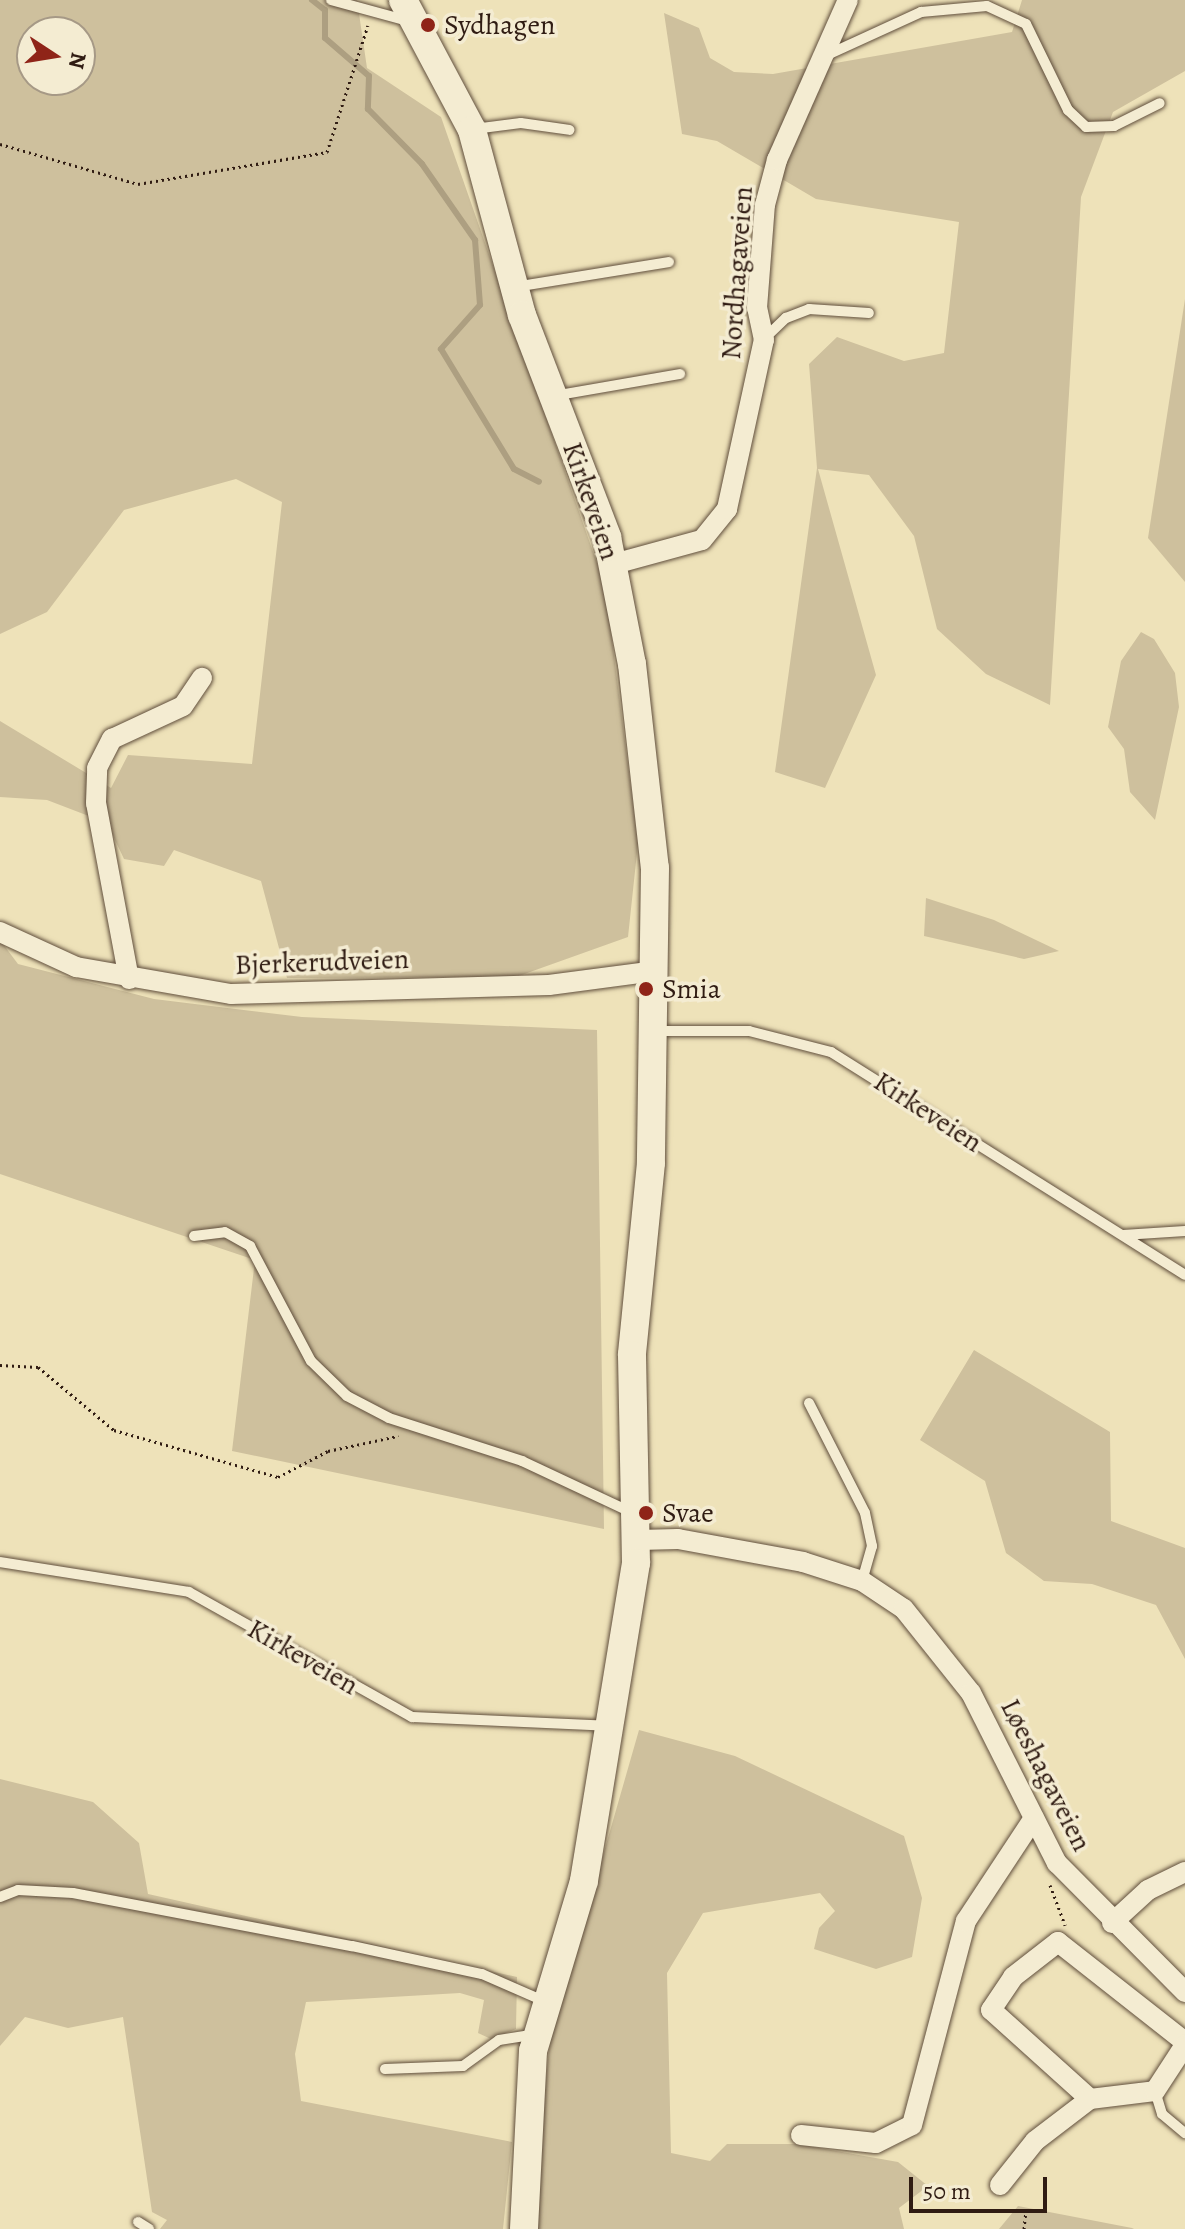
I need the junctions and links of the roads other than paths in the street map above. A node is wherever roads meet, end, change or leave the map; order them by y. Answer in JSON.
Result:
{"nodes":[{"id":1,"x":331,"y":0,"type":"edge"},
{"id":2,"x":848,"y":0,"type":"edge"},
{"id":3,"x":409,"y":11,"type":"edge"},
{"id":4,"x":818,"y":58,"type":"junction"},
{"id":5,"x":1160,"y":103,"type":"dead end"},
{"id":6,"x":472,"y":130,"type":"junction"},
{"id":7,"x":570,"y":130,"type":"dead end"},
{"id":8,"x":669,"y":262,"type":"dead end"},
{"id":9,"x":513,"y":287,"type":"junction"},
{"id":10,"x":869,"y":313,"type":"dead end"},
{"id":11,"x":764,"y":340,"type":"junction"},
{"id":12,"x":680,"y":374,"type":"dead end"},
{"id":13,"x":551,"y":396,"type":"junction"},
{"id":14,"x":614,"y":564,"type":"junction"},
{"id":15,"x":202,"y":678,"type":"dead end"},
{"id":16,"x":0,"y":932,"type":"edge"},
{"id":17,"x":656,"y":971,"type":"junction"},
{"id":18,"x":129,"y":979,"type":"junction"},
{"id":19,"x":655,"y":1031,"type":"junction"},
{"id":20,"x":1185,"y":1231,"type":"edge"},
{"id":21,"x":1123,"y":1235,"type":"junction"},
{"id":22,"x":194,"y":1236,"type":"dead end"},
{"id":23,"x":1185,"y":1275,"type":"edge"},
{"id":24,"x":809,"y":1403,"type":"dead end"},
{"id":25,"x":637,"y":1512,"type":"junction"},
{"id":26,"x":638,"y":1540,"type":"junction"},
{"id":27,"x":0,"y":1562,"type":"edge"},
{"id":28,"x":862,"y":1581,"type":"junction"},
{"id":29,"x":610,"y":1726,"type":"junction"},
{"id":30,"x":1034,"y":1818,"type":"junction"},
{"id":31,"x":1185,"y":1872,"type":"edge"},
{"id":32,"x":0,"y":1897,"type":"edge"},
{"id":33,"x":1112,"y":1923,"type":"junction"},
{"id":34,"x":1185,"y":1992,"type":"edge"},
{"id":35,"x":547,"y":2002,"type":"junction"},
{"id":36,"x":536,"y":2034,"type":"junction"},
{"id":37,"x":1185,"y":2043,"type":"edge"},
{"id":38,"x":385,"y":2069,"type":"dead end"},
{"id":39,"x":1155,"y":2091,"type":"junction"},
{"id":40,"x":1090,"y":2099,"type":"junction"},
{"id":41,"x":1185,"y":2133,"type":"edge"},
{"id":42,"x":801,"y":2135,"type":"dead end"},
{"id":43,"x":1000,"y":2185,"type":"dead end"},
{"id":44,"x":138,"y":2222,"type":"dead end"},
{"id":45,"x":149,"y":2229,"type":"edge"},
{"id":46,"x":524,"y":2229,"type":"edge"}],
"edges":[{"from":1,"to":3,"type":"lane"},
{"from":2,"to":4,"type":"street","name":"Nordhagaveien"},
{"from":3,"to":6,"type":"main road","name":"Kirkeveien"},
{"from":4,"to":5,"type":"lane"},
{"from":4,"to":11,"type":"street","name":"Nordhagaveien"},
{"from":6,"to":7,"type":"lane"},
{"from":6,"to":9,"type":"main road","name":"Kirkeveien"},
{"from":8,"to":9,"type":"lane"},
{"from":9,"to":13,"type":"main road","name":"Kirkeveien"},
{"from":10,"to":11,"type":"lane"},
{"from":11,"to":14,"type":"street","name":"Nordhagaveien"},
{"from":12,"to":13,"type":"lane"},
{"from":13,"to":14,"type":"main road","name":"Kirkeveien"},
{"from":14,"to":17,"type":"main road","name":"Kirkeveien"},
{"from":15,"to":18,"type":"street"},
{"from":16,"to":18,"type":"street","name":"Bjerkerudveien"},
{"from":17,"to":18,"type":"street","name":"Bjerkerudveien"},
{"from":17,"to":19,"type":"main road","name":"Kirkeveien"},
{"from":19,"to":21,"type":"lane","name":"Kirkeveien"},
{"from":19,"to":25,"type":"main road","name":"Kirkeveien"},
{"from":20,"to":21,"type":"lane"},
{"from":21,"to":23,"type":"lane","name":"Kirkeveien"},
{"from":22,"to":25,"type":"lane"},
{"from":24,"to":28,"type":"lane"},
{"from":25,"to":26,"type":"main road","name":"Kirkeveien"},
{"from":26,"to":28,"type":"street","name":"Løeshagaveien"},
{"from":26,"to":29,"type":"main road","name":"Kirkeveien"},
{"from":27,"to":29,"type":"lane","name":"Kirkeveien"},
{"from":28,"to":30,"type":"street","name":"Løeshagaveien"},
{"from":29,"to":35,"type":"main road","name":"Kirkeveien"},
{"from":30,"to":33,"type":"street","name":"Løeshagaveien"},
{"from":30,"to":42,"type":"street"},
{"from":31,"to":33,"type":"street"},
{"from":32,"to":35,"type":"lane"},
{"from":33,"to":34,"type":"street","name":"Løeshagaveien"},
{"from":35,"to":36,"type":"main road","name":"Kirkeveien"},
{"from":36,"to":38,"type":"lane"},
{"from":36,"to":46,"type":"main road","name":"Kirkeveien"},
{"from":37,"to":39,"type":"street"},
{"from":37,"to":40,"type":"street"},
{"from":39,"to":40,"type":"street"},
{"from":39,"to":41,"type":"lane"},
{"from":40,"to":43,"type":"street"},
{"from":44,"to":45,"type":"lane"}]}
